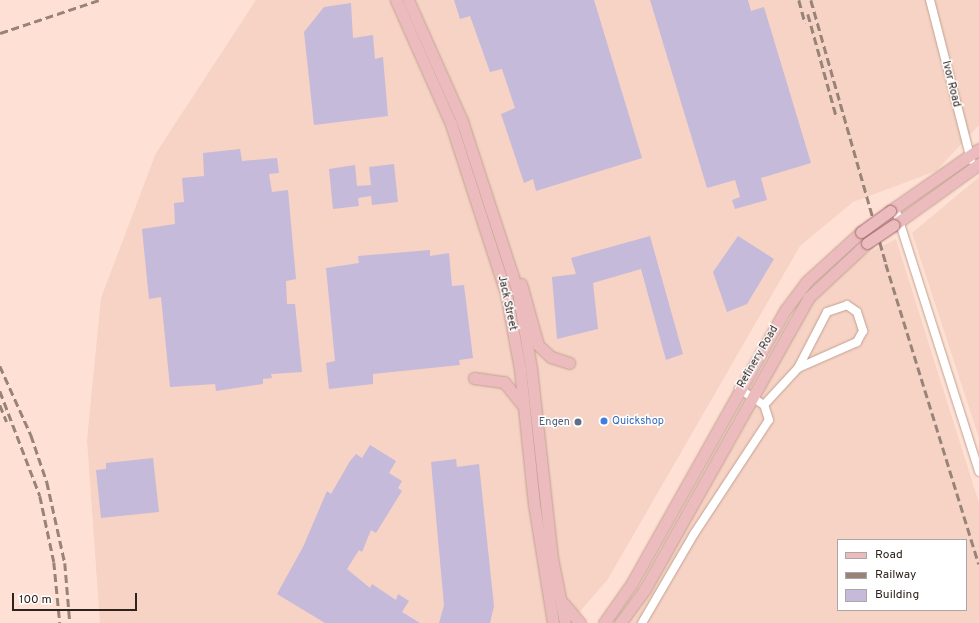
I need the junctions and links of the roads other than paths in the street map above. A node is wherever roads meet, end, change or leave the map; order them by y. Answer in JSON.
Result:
{"nodes":[{"id":1,"x":396,"y":0,"type":"edge"},
{"id":2,"x":408,"y":0,"type":"edge"},
{"id":3,"x":930,"y":0,"type":"edge"},
{"id":4,"x":979,"y":149,"type":"edge"},
{"id":5,"x":975,"y":163,"type":"edge"},
{"id":6,"x":893,"y":210,"type":"junction"},
{"id":7,"x":896,"y":223,"type":"junction"},
{"id":8,"x":510,"y":262,"type":"junction"},
{"id":9,"x":806,"y":282,"type":"junction"},
{"id":10,"x":815,"y":290,"type":"junction"},
{"id":11,"x":569,"y":363,"type":"dead end"},
{"id":12,"x":798,"y":368,"type":"junction"},
{"id":13,"x":474,"y":378,"type":"dead end"},
{"id":14,"x":739,"y":389,"type":"junction"},
{"id":15,"x":753,"y":397,"type":"junction"},
{"id":16,"x":524,"y":406,"type":"junction"},
{"id":17,"x":764,"y":406,"type":"junction"},
{"id":18,"x":979,"y":472,"type":"edge"},
{"id":19,"x":558,"y":591,"type":"junction"},
{"id":20,"x":604,"y":622,"type":"edge"},
{"id":21,"x":553,"y":623,"type":"edge"},
{"id":22,"x":565,"y":623,"type":"edge"},
{"id":23,"x":580,"y":623,"type":"edge"},
{"id":24,"x":620,"y":623,"type":"edge"},
{"id":25,"x":642,"y":623,"type":"edge"}],
"edges":[{"from":1,"to":16,"type":"main road","name":"Jack Street"},
{"from":2,"to":8,"type":"main road","name":"Jack Street"},
{"from":3,"to":5,"type":"street","name":"Ivor Road"},
{"from":4,"to":5,"type":"main road","name":"Refinery Road"},
{"from":5,"to":6,"type":"main road","name":"Refinery Road"},
{"from":5,"to":7,"type":"main road","name":"Refinery Road"},
{"from":6,"to":7,"type":"street"},
{"from":6,"to":9,"type":"main road","name":"Refinery Road","bridge":true},
{"from":7,"to":10,"type":"main road","name":"Refinery Road","bridge":true},
{"from":7,"to":18,"type":"street"},
{"from":8,"to":11,"type":"main road"},
{"from":8,"to":19,"type":"main road","name":"Jack Street"},
{"from":9,"to":10,"type":"main road"},
{"from":9,"to":14,"type":"main road","name":"Refinery Road"},
{"from":10,"to":15,"type":"main road","name":"Refinery Road"},
{"from":12,"to":12,"type":"street"},
{"from":12,"to":17,"type":"street"},
{"from":13,"to":16,"type":"main road"},
{"from":14,"to":15,"type":"street"},
{"from":14,"to":20,"type":"main road","name":"Refinery Road"},
{"from":15,"to":17,"type":"street"},
{"from":15,"to":24,"type":"main road","name":"Refinery Road"},
{"from":16,"to":21,"type":"main road","name":"Jack Street"},
{"from":17,"to":25,"type":"street"},
{"from":19,"to":22,"type":"main road","name":"Jack Street"},
{"from":19,"to":23,"type":"main road"}]}
